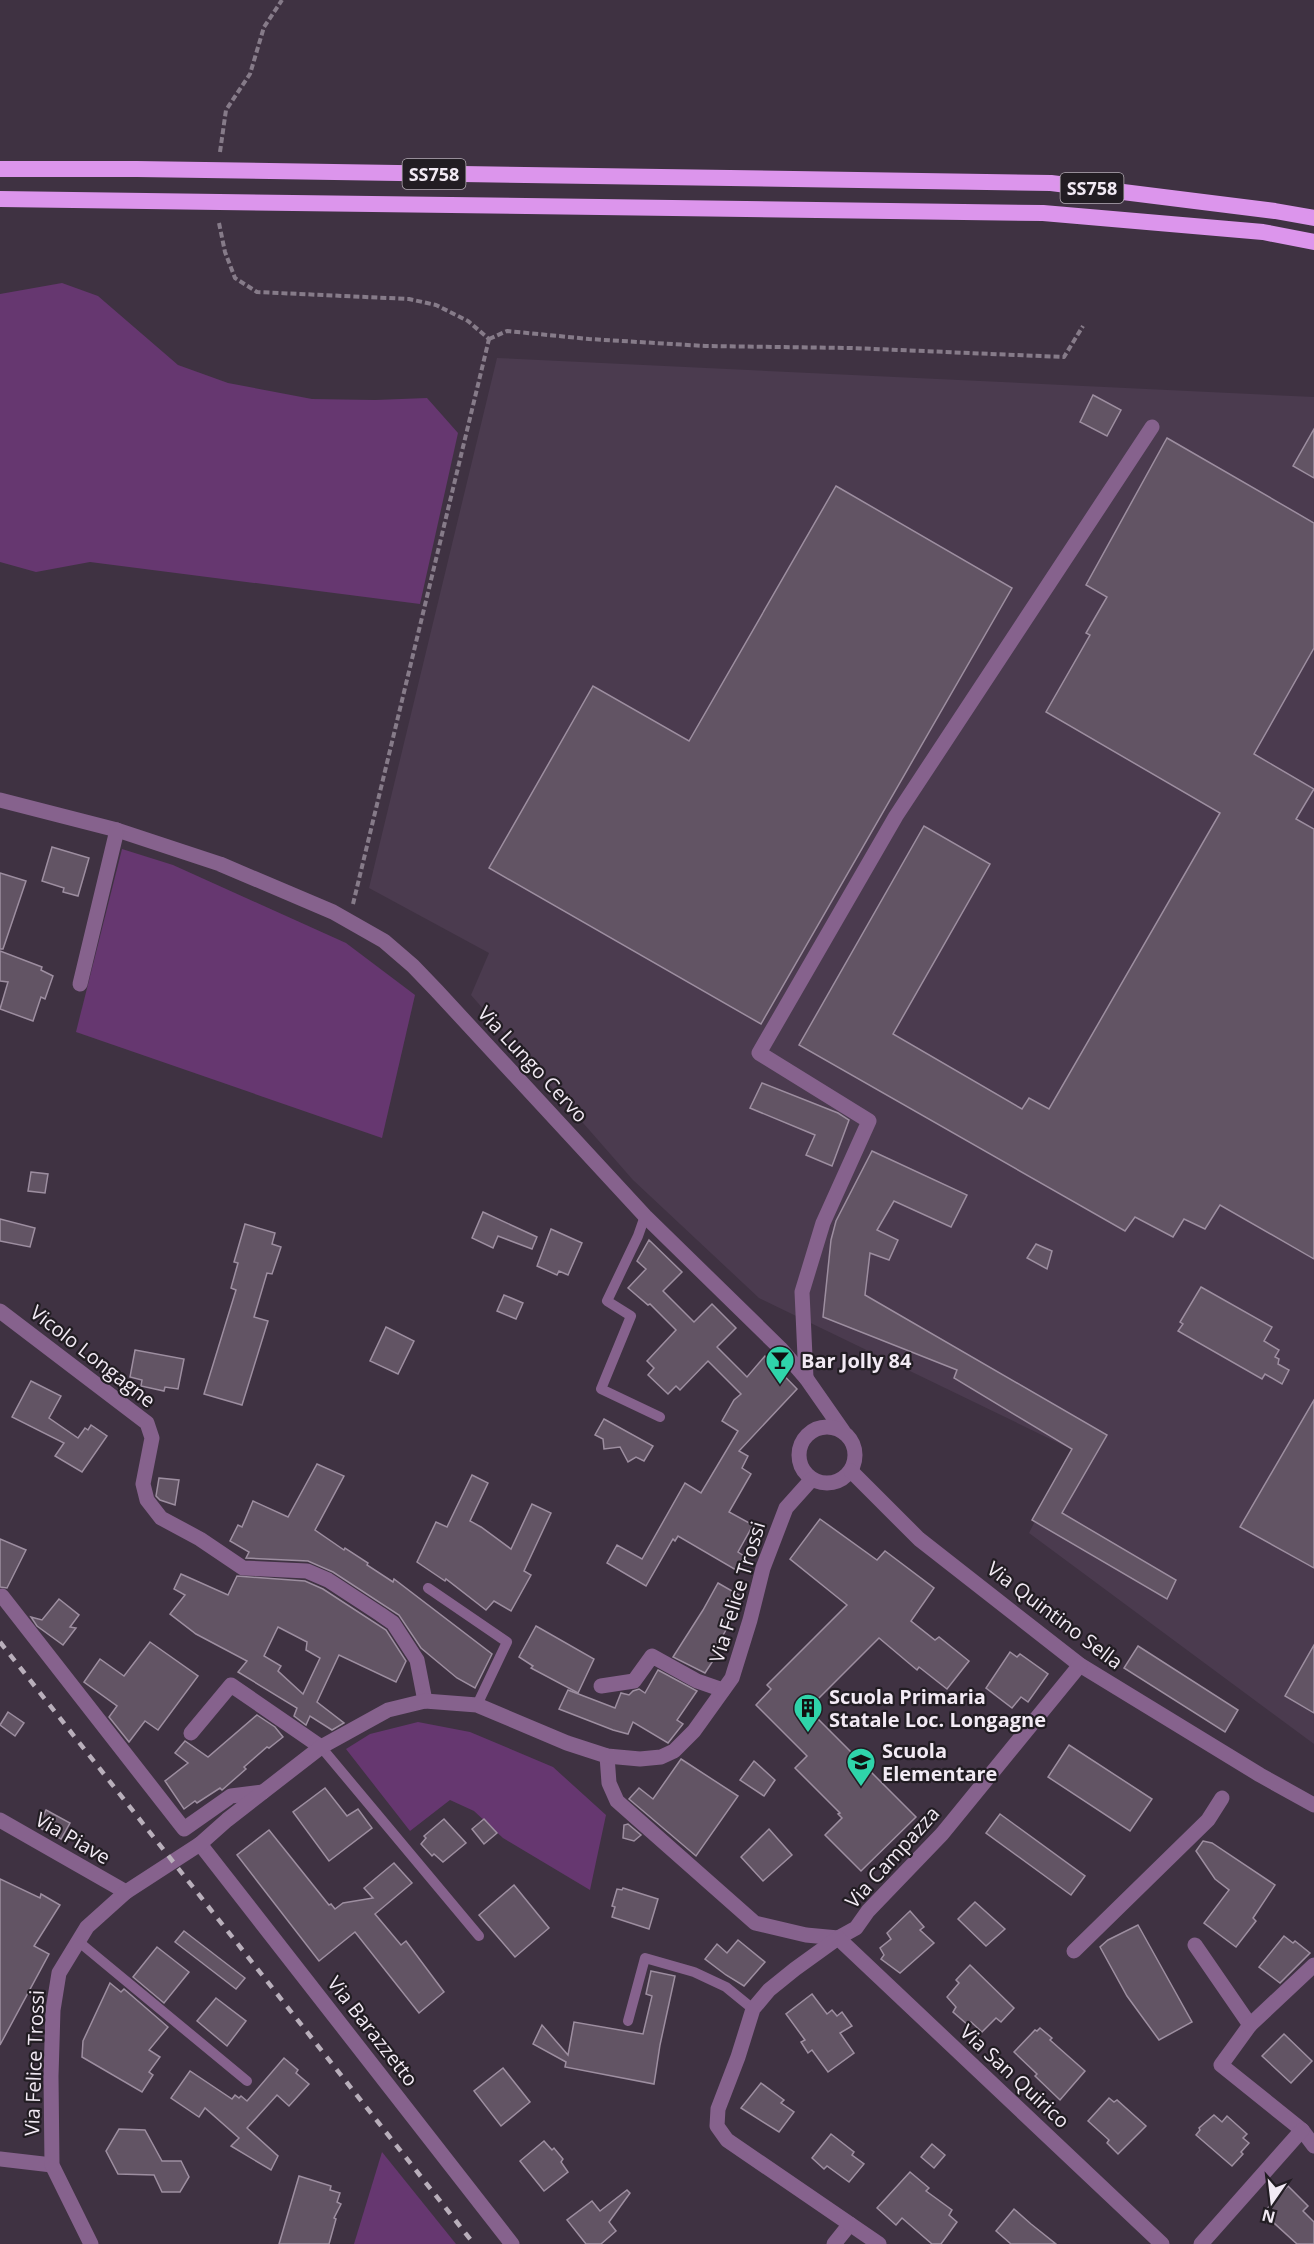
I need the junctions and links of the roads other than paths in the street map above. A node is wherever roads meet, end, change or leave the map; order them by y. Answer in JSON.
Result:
{"nodes":[{"id":1,"x":0,"y":169,"type":"edge"},
{"id":2,"x":0,"y":199,"type":"edge"},
{"id":3,"x":1314,"y":218,"type":"edge"},
{"id":4,"x":1314,"y":242,"type":"edge"},
{"id":5,"x":1152,"y":427,"type":"dead end"},
{"id":6,"x":0,"y":800,"type":"edge"},
{"id":7,"x":117,"y":830,"type":"junction"},
{"id":8,"x":80,"y":984,"type":"dead end"},
{"id":9,"x":645,"y":1216,"type":"junction"},
{"id":10,"x":0,"y":1311,"type":"edge"},
{"id":11,"x":806,"y":1378,"type":"junction"},
{"id":12,"x":822,"y":1400,"type":"junction"},
{"id":13,"x":660,"y":1417,"type":"dead end"},
{"id":14,"x":843,"y":1431,"type":"junction"},
{"id":15,"x":805,"y":1437,"type":"junction"},
{"id":16,"x":850,"y":1471,"type":"junction"},
{"id":17,"x":812,"y":1479,"type":"junction"},
{"id":18,"x":429,"y":1588,"type":"dead end"},
{"id":19,"x":2,"y":1596,"type":"dead end"},
{"id":20,"x":1080,"y":1665,"type":"junction"},
{"id":21,"x":601,"y":1686,"type":"dead end"},
{"id":22,"x":723,"y":1690,"type":"junction"},
{"id":23,"x":425,"y":1701,"type":"junction"},
{"id":24,"x":477,"y":1705,"type":"junction"},
{"id":25,"x":191,"y":1733,"type":"dead end"},
{"id":26,"x":321,"y":1747,"type":"junction"},
{"id":27,"x":607,"y":1756,"type":"junction"},
{"id":28,"x":266,"y":1791,"type":"junction"},
{"id":29,"x":1221,"y":1798,"type":"dead end"},
{"id":30,"x":1314,"y":1805,"type":"edge"},
{"id":31,"x":0,"y":1820,"type":"edge"},
{"id":32,"x":200,"y":1844,"type":"junction"},
{"id":33,"x":126,"y":1892,"type":"junction"},
{"id":34,"x":479,"y":1936,"type":"dead end"},
{"id":35,"x":838,"y":1938,"type":"junction"},
{"id":36,"x":79,"y":1942,"type":"junction"},
{"id":37,"x":1195,"y":1945,"type":"dead end"},
{"id":38,"x":1074,"y":1951,"type":"dead end"},
{"id":39,"x":1314,"y":1965,"type":"edge"},
{"id":40,"x":753,"y":2009,"type":"junction"},
{"id":41,"x":628,"y":2020,"type":"dead end"},
{"id":42,"x":1250,"y":2025,"type":"junction"},
{"id":43,"x":247,"y":2080,"type":"dead end"},
{"id":44,"x":1302,"y":2130,"type":"junction"},
{"id":45,"x":1314,"y":2146,"type":"edge"},
{"id":46,"x":0,"y":2159,"type":"edge"},
{"id":47,"x":52,"y":2165,"type":"junction"},
{"id":48,"x":850,"y":2223,"type":"junction"},
{"id":49,"x":91,"y":2244,"type":"edge"},
{"id":50,"x":512,"y":2244,"type":"edge"},
{"id":51,"x":834,"y":2244,"type":"edge"},
{"id":52,"x":879,"y":2244,"type":"edge"},
{"id":53,"x":1162,"y":2244,"type":"edge"},
{"id":54,"x":1201,"y":2244,"type":"edge"}],
"edges":[{"from":1,"to":3,"type":"highway","number":"SS758"},
{"from":2,"to":4,"type":"highway","number":"SS758"},
{"from":5,"to":11,"type":"street"},
{"from":6,"to":7,"type":"street","name":"Via Lungo Cervo"},
{"from":7,"to":8,"type":"street"},
{"from":7,"to":9,"type":"street","name":"Via Lungo Cervo"},
{"from":9,"to":11,"type":"street","name":"Via Lungo Cervo"},
{"from":9,"to":13,"type":"lane"},
{"from":10,"to":23,"type":"street","name":"Vicolo Longagne"},
{"from":11,"to":12,"type":"street","name":"Via Lungo Cervo"},
{"from":12,"to":14,"type":"street","name":"Via Lungo Cervo"},
{"from":12,"to":15,"type":"street"},
{"from":14,"to":15,"type":"street"},
{"from":14,"to":16,"type":"street"},
{"from":15,"to":17,"type":"street"},
{"from":16,"to":17,"type":"street"},
{"from":16,"to":20,"type":"street","name":"Via Quintino Sella"},
{"from":17,"to":22,"type":"street","name":"Via Felice Trossi"},
{"from":18,"to":24,"type":"lane"},
{"from":19,"to":28,"type":"street"},
{"from":20,"to":30,"type":"street","name":"Via Quintino Sella"},
{"from":20,"to":35,"type":"street","name":"Via Campazza"},
{"from":21,"to":22,"type":"street","name":"Via Felice Trossi"},
{"from":22,"to":27,"type":"street","name":"Via Felice Trossi"},
{"from":23,"to":24,"type":"street","name":"Via Felice Trossi"},
{"from":23,"to":26,"type":"street","name":"Via Felice Trossi"},
{"from":24,"to":27,"type":"street","name":"Via Felice Trossi"},
{"from":25,"to":26,"type":"street"},
{"from":26,"to":28,"type":"street","name":"Via Felice Trossi"},
{"from":26,"to":34,"type":"lane"},
{"from":27,"to":35,"type":"street"},
{"from":28,"to":32,"type":"street","name":"Via Felice Trossi"},
{"from":29,"to":38,"type":"street"},
{"from":31,"to":33,"type":"street","name":"Via Piave"},
{"from":32,"to":33,"type":"street","name":"Via Felice Trossi"},
{"from":32,"to":50,"type":"street","name":"Via Barazzetto"},
{"from":33,"to":36,"type":"street","name":"Via Felice Trossi"},
{"from":35,"to":40,"type":"street"},
{"from":35,"to":53,"type":"street","name":"Via San Quirico"},
{"from":36,"to":43,"type":"lane"},
{"from":36,"to":47,"type":"street","name":"Via Felice Trossi"},
{"from":37,"to":42,"type":"street"},
{"from":39,"to":42,"type":"street"},
{"from":40,"to":41,"type":"lane"},
{"from":40,"to":48,"type":"street"},
{"from":42,"to":44,"type":"street"},
{"from":44,"to":45,"type":"street"},
{"from":44,"to":54,"type":"street"},
{"from":46,"to":47,"type":"street"},
{"from":47,"to":49,"type":"street","name":"Via Felice Trossi"},
{"from":48,"to":51,"type":"street"},
{"from":48,"to":52,"type":"street"}]}
